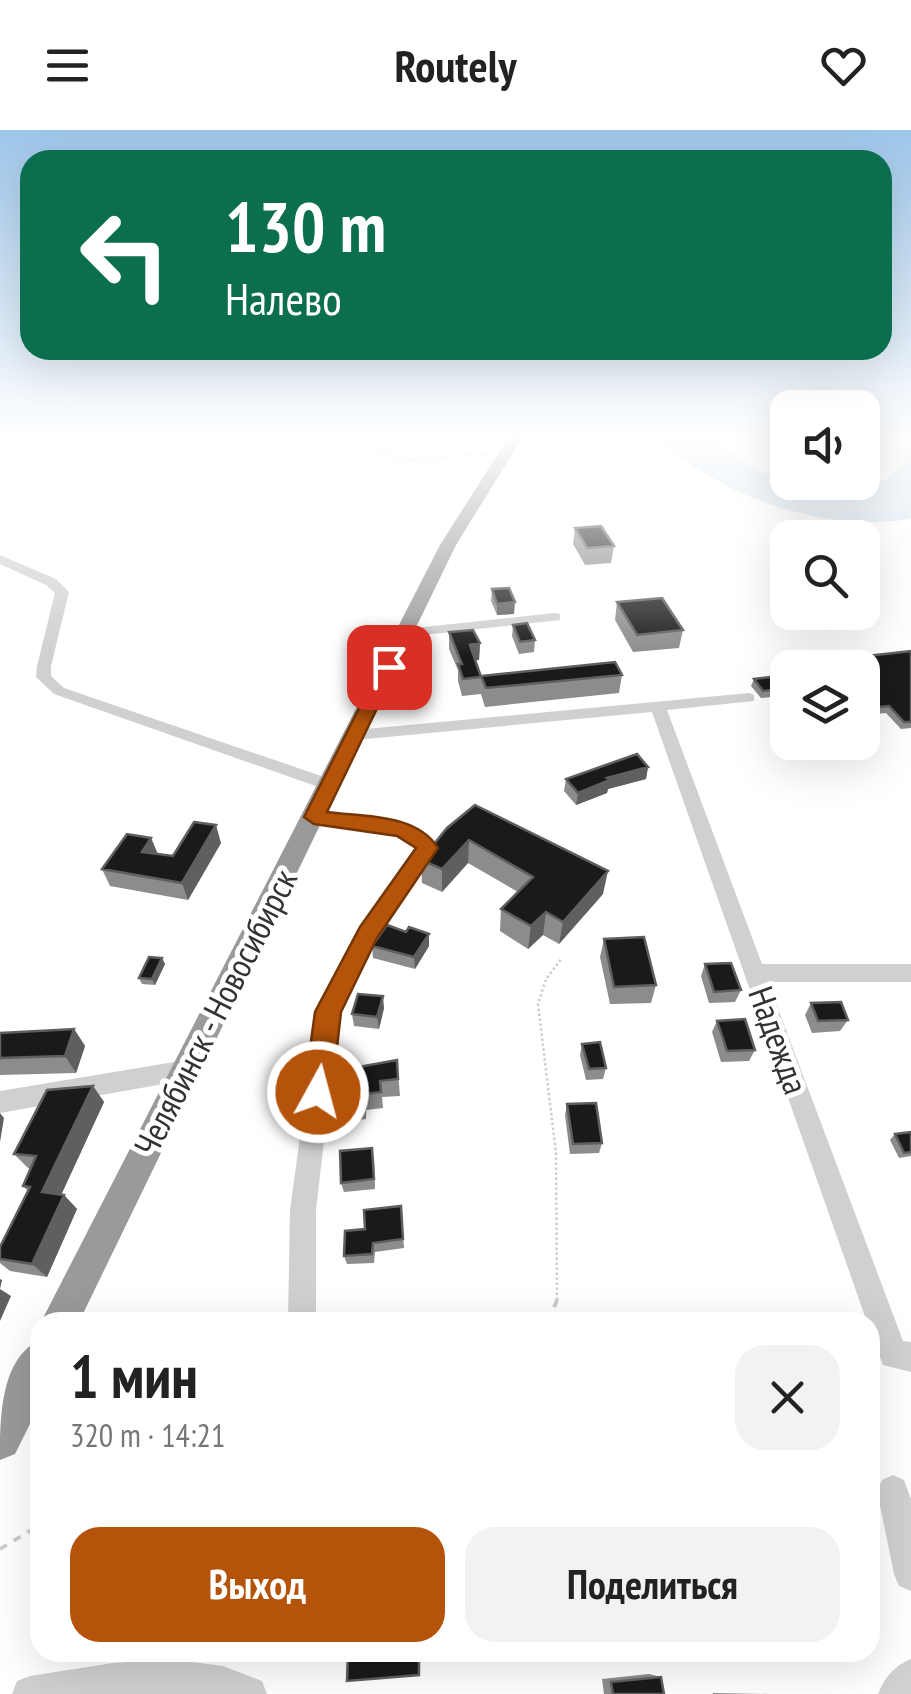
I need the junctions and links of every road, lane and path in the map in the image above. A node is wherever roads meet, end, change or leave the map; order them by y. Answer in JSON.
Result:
{"nodes":[{"id":1,"x":469,"y":511,"type":"edge"},
{"id":2,"x":0,"y":559,"type":"edge"},
{"id":3,"x":555,"y":617,"type":"dead end"},
{"id":4,"x":406,"y":633,"type":"junction"},
{"id":5,"x":749,"y":698,"type":"dead end"},
{"id":6,"x":658,"y":708,"type":"junction"},
{"id":7,"x":355,"y":735,"type":"junction"},
{"id":8,"x":330,"y":785,"type":"junction"},
{"id":9,"x":314,"y":817,"type":"junction"},
{"id":10,"x":562,"y":958,"type":"dead end"},
{"id":11,"x":754,"y":973,"type":"junction"},
{"id":12,"x":911,"y":973,"type":"edge"},
{"id":13,"x":186,"y":1070,"type":"junction"},
{"id":14,"x":0,"y":1102,"type":"edge"},
{"id":15,"x":64,"y":1312,"type":"edge"},
{"id":16,"x":302,"y":1312,"type":"edge"},
{"id":17,"x":552,"y":1312,"type":"edge"},
{"id":18,"x":877,"y":1312,"type":"edge"},
{"id":19,"x":880,"y":1320,"type":"edge"},
{"id":20,"x":911,"y":1356,"type":"edge"},
{"id":21,"x":30,"y":1380,"type":"edge"},
{"id":22,"x":0,"y":1439,"type":"edge"},
{"id":23,"x":893,"y":1491,"type":"dead end"},
{"id":24,"x":30,"y":1530,"type":"edge"},
{"id":25,"x":0,"y":1549,"type":"edge"},
{"id":26,"x":911,"y":1574,"type":"edge"},
{"id":27,"x":911,"y":1677,"type":"edge"},
{"id":28,"x":30,"y":1694,"type":"edge"},
{"id":29,"x":250,"y":1694,"type":"edge"},
{"id":30,"x":896,"y":1694,"type":"edge"}],
"edges":[{"from":1,"to":4,"type":"highway","name":"Челябинск - Новосибирск"},
{"from":2,"to":8,"type":"street"},
{"from":3,"to":4,"type":"street"},
{"from":4,"to":7,"type":"highway","name":"Челябинск - Новосибирск"},
{"from":5,"to":6,"type":"street"},
{"from":6,"to":7,"type":"street"},
{"from":6,"to":11,"type":"street","name":"Надежда"},
{"from":7,"to":8,"type":"highway","name":"Челябинск - Новосибирск"},
{"from":8,"to":9,"type":"highway","name":"Челябинск - Новосибирск"},
{"from":9,"to":13,"type":"highway","name":"Челябинск - Новосибирск"},
{"from":9,"to":16,"type":"street"},
{"from":10,"to":17,"type":"path"},
{"from":11,"to":12,"type":"street"},
{"from":11,"to":18,"type":"street","name":"Надежда"},
{"from":13,"to":14,"type":"street"},
{"from":13,"to":15,"type":"highway","name":"Челябинск - Новосибирск"},
{"from":19,"to":20,"type":"street","name":"Надежда"},
{"from":21,"to":22,"type":"highway"},
{"from":23,"to":26,"type":"street"},
{"from":24,"to":25,"type":"path"},
{"from":27,"to":30,"type":"street"},
{"from":28,"to":29,"type":"street"}]}
